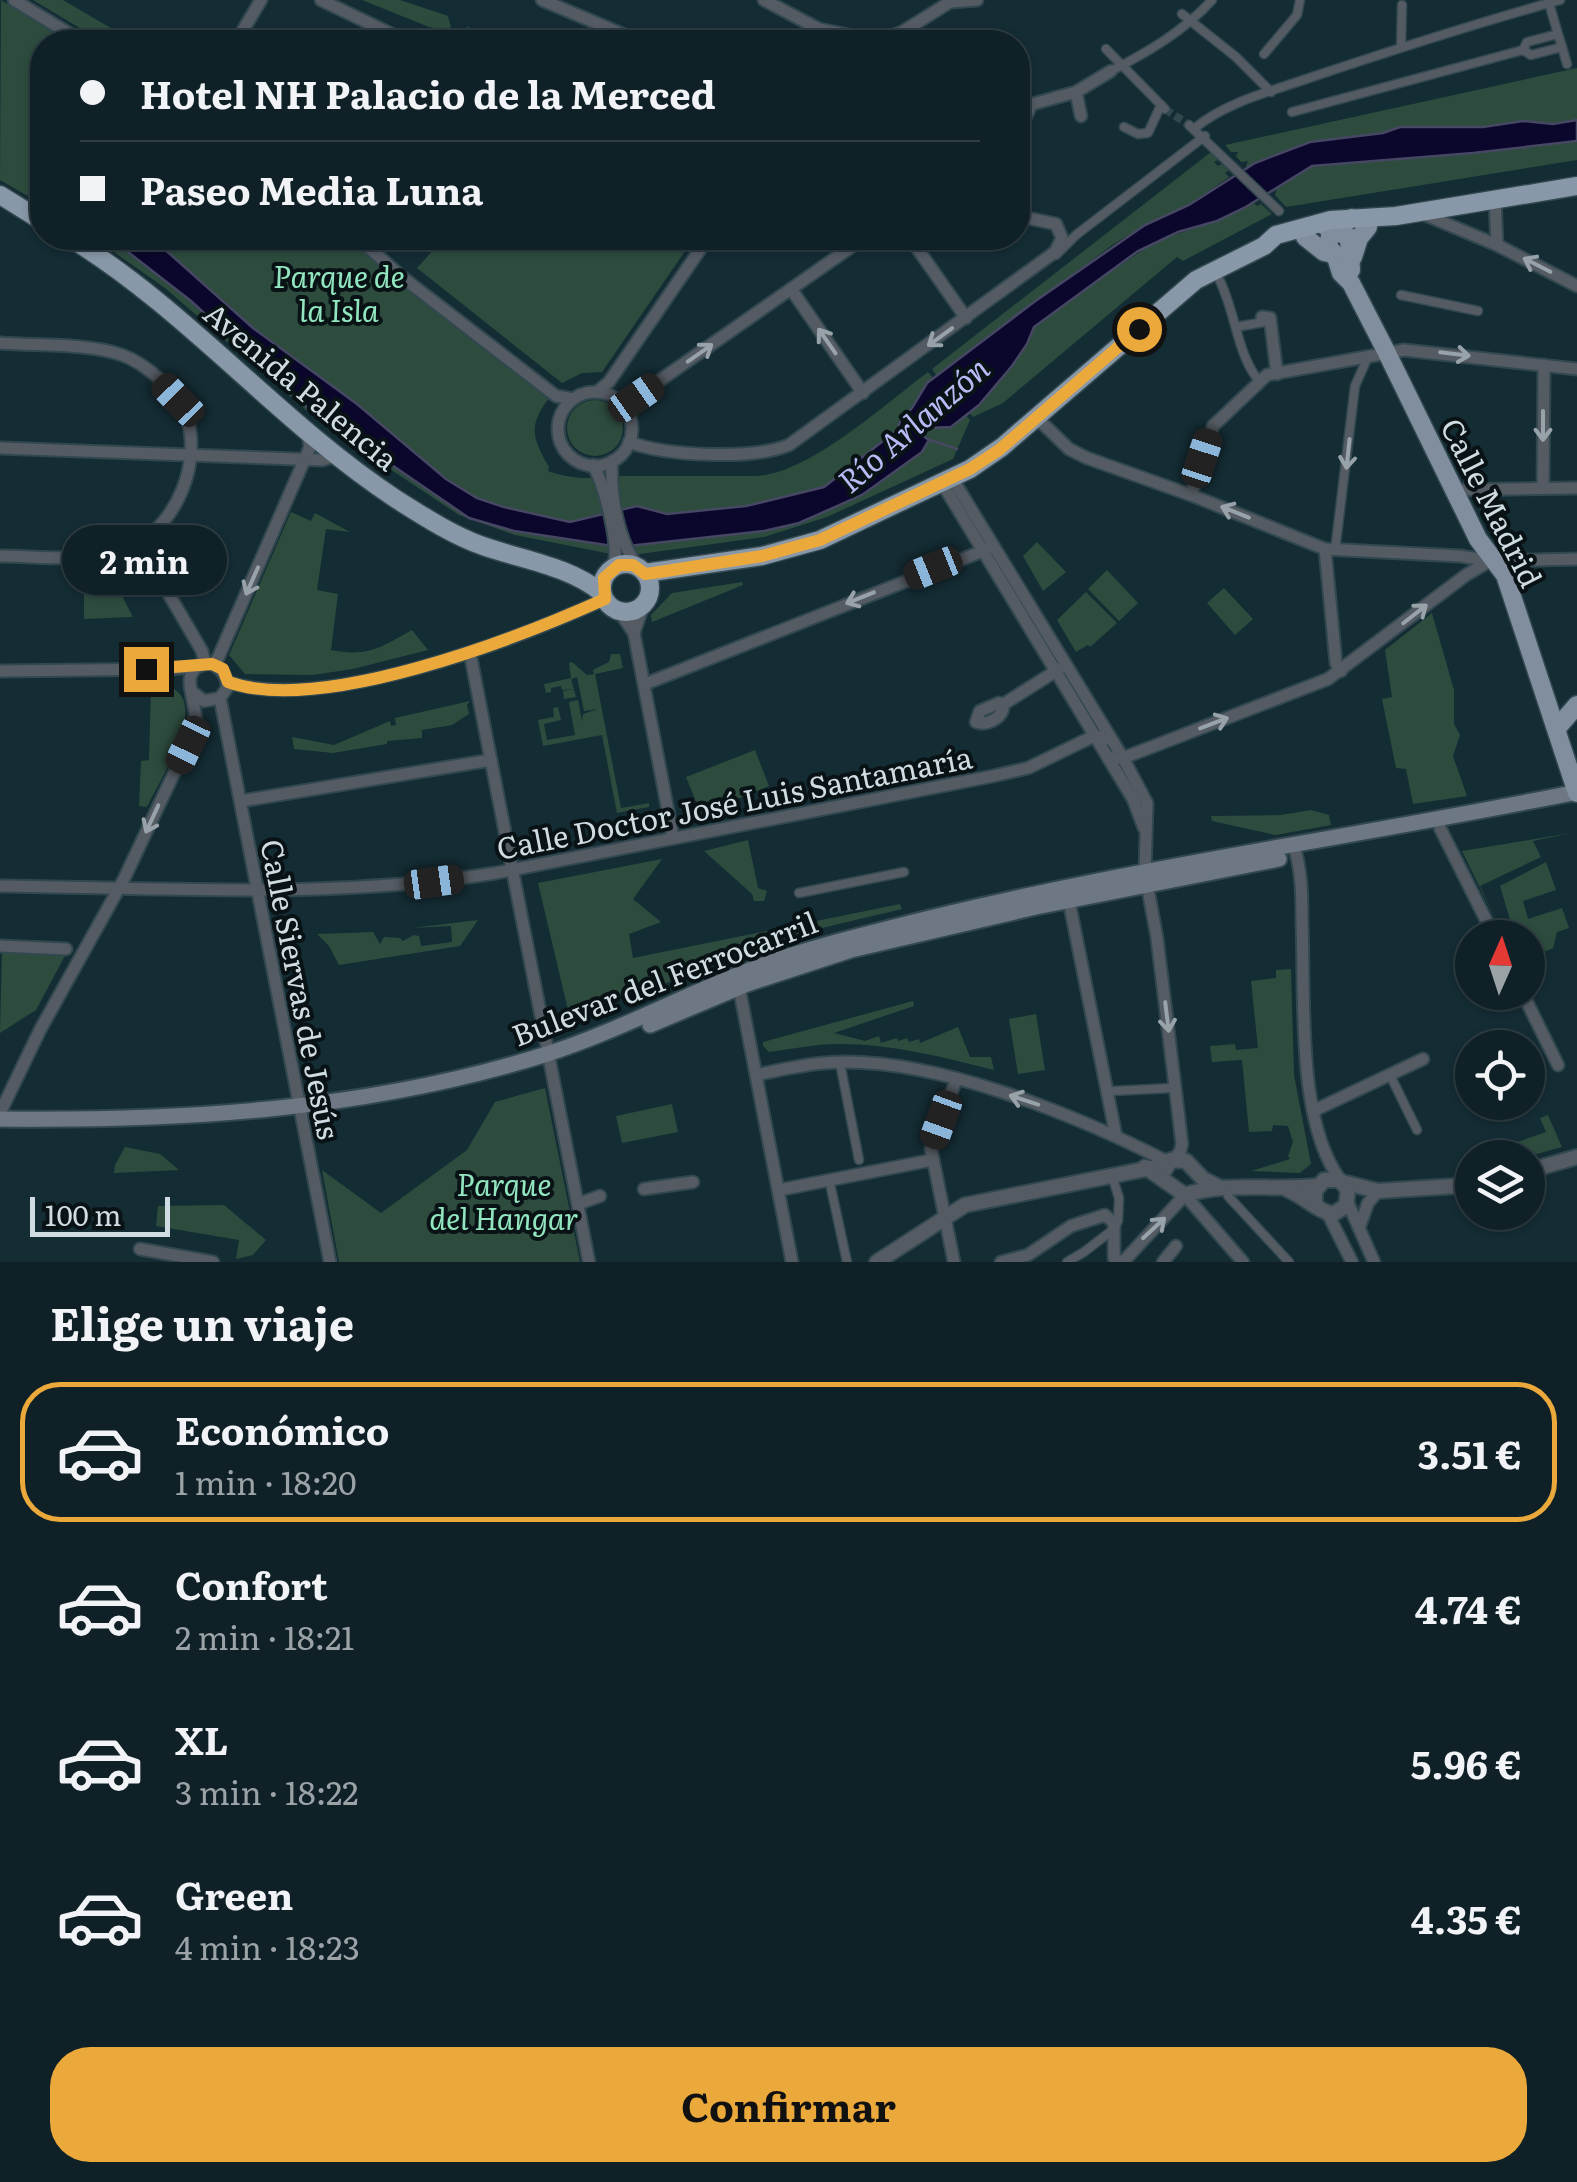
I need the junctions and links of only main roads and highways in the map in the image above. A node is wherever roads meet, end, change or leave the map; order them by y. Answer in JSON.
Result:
{"nodes":[{"id":1,"x":1577,"y":186,"type":"edge"},
{"id":2,"x":0,"y":195,"type":"edge"},
{"id":3,"x":30,"y":214,"type":"edge"},
{"id":4,"x":1304,"y":230,"type":"junction"},
{"id":5,"x":1336,"y":231,"type":"joint"},
{"id":6,"x":87,"y":250,"type":"edge"},
{"id":7,"x":1348,"y":251,"type":"junction"},
{"id":8,"x":511,"y":554,"type":"junction"},
{"id":9,"x":616,"y":561,"type":"junction"},
{"id":10,"x":720,"y":562,"type":"junction"},
{"id":11,"x":642,"y":571,"type":"junction"},
{"id":12,"x":646,"y":600,"type":"junction"},
{"id":13,"x":608,"y":601,"type":"junction"},
{"id":14,"x":1577,"y":705,"type":"edge"},
{"id":15,"x":1557,"y":728,"type":"junction"},
{"id":16,"x":1577,"y":794,"type":"edge"},
{"id":17,"x":1295,"y":851,"type":"junction"},
{"id":18,"x":1147,"y":879,"type":"junction"},
{"id":19,"x":551,"y":1057,"type":"junction"},
{"id":20,"x":300,"y":1110,"type":"junction"},
{"id":21,"x":0,"y":1116,"type":"edge"},
{"id":22,"x":0,"y":1128,"type":"edge"}],
"edges":[{"from":1,"to":7,"type":"highway"},
{"from":2,"to":3,"type":"highway"},
{"from":4,"to":5,"type":"highway"},
{"from":4,"to":7,"type":"highway"},
{"from":4,"to":7,"type":"main road"},
{"from":4,"to":10,"type":"highway"},
{"from":5,"to":7,"type":"main road"},
{"from":6,"to":8,"type":"highway","name":"Avenida Palencia"},
{"from":7,"to":15,"type":"main road","name":"Calle Madrid"},
{"from":8,"to":9,"type":"highway","name":"Avenida Palencia"},
{"from":8,"to":13,"type":"highway","name":"Avenida Palencia"},
{"from":9,"to":11,"type":"highway","name":"Avenida Palencia"},
{"from":9,"to":13,"type":"highway"},
{"from":10,"to":11,"type":"highway"},
{"from":10,"to":12,"type":"highway"},
{"from":11,"to":12,"type":"highway"},
{"from":12,"to":13,"type":"highway"},
{"from":14,"to":15,"type":"main road"},
{"from":15,"to":16,"type":"main road","name":"Calle Madrid"},
{"from":16,"to":17,"type":"main road","name":"Bulevar del Ferrocarril"},
{"from":16,"to":17,"type":"main road","name":"Bulevar del Ferrocarril"},
{"from":17,"to":18,"type":"main road","name":"Bulevar del Ferrocarril"},
{"from":18,"to":19,"type":"main road","name":"Bulevar del Ferrocarril"},
{"from":18,"to":19,"type":"main road","name":"Bulevar del Ferrocarril"},
{"from":19,"to":20,"type":"main road","name":"Bulevar del Ferrocarril"},
{"from":20,"to":21,"type":"main road","name":"Bulevar del Ferrocarril"},
{"from":20,"to":22,"type":"main road","name":"Bulevar del Ferrocarril"}]}
